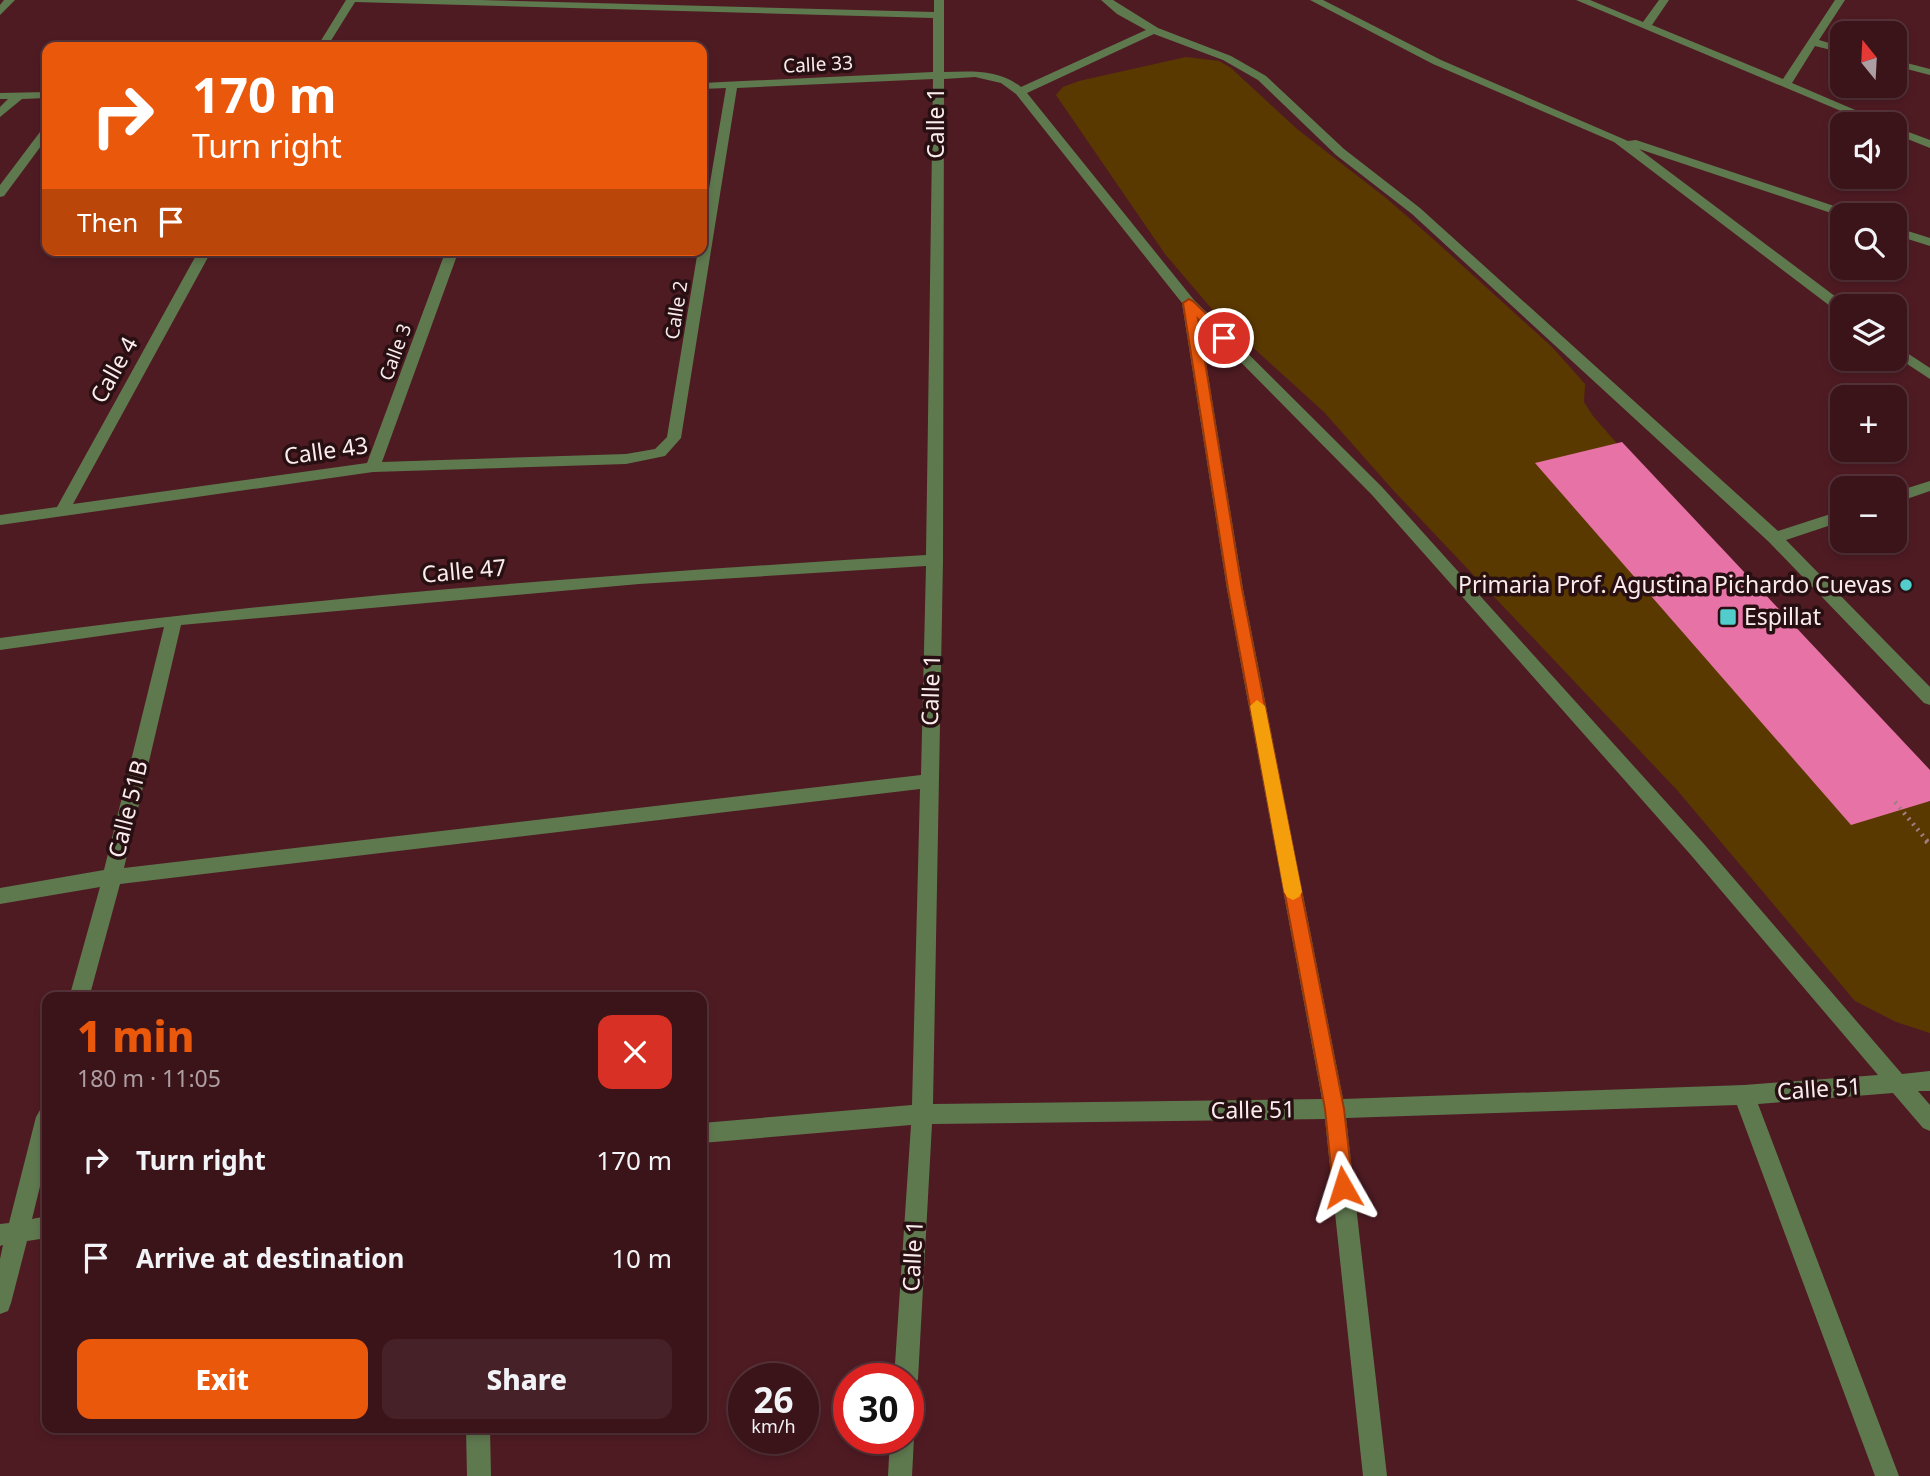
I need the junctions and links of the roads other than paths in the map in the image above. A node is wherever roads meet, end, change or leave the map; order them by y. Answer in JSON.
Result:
{"nodes":[{"id":1,"x":10,"y":0,"type":"edge"},
{"id":2,"x":351,"y":0,"type":"edge"},
{"id":3,"x":358,"y":0,"type":"edge"},
{"id":4,"x":1106,"y":0,"type":"edge"},
{"id":5,"x":1315,"y":0,"type":"edge"},
{"id":6,"x":1581,"y":0,"type":"edge"},
{"id":7,"x":1664,"y":0,"type":"edge"},
{"id":8,"x":1840,"y":0,"type":"edge"},
{"id":9,"x":938,"y":7,"type":"edge"},
{"id":10,"x":0,"y":12,"type":"edge"},
{"id":11,"x":1645,"y":27,"type":"junction"},
{"id":12,"x":1154,"y":30,"type":"junction"},
{"id":13,"x":325,"y":42,"type":"edge"},
{"id":14,"x":1812,"y":42,"type":"junction"},
{"id":15,"x":1830,"y":47,"type":"edge"},
{"id":16,"x":1908,"y":66,"type":"edge"},
{"id":17,"x":1930,"y":72,"type":"edge"},
{"id":18,"x":936,"y":75,"type":"junction"},
{"id":19,"x":1785,"y":84,"type":"junction"},
{"id":20,"x":732,"y":85,"type":"junction"},
{"id":21,"x":707,"y":86,"type":"edge"},
{"id":22,"x":1020,"y":92,"type":"junction"},
{"id":23,"x":42,"y":95,"type":"edge"},
{"id":24,"x":0,"y":96,"type":"edge"},
{"id":25,"x":19,"y":96,"type":"junction"},
{"id":26,"x":1853,"y":112,"type":"edge"},
{"id":27,"x":0,"y":114,"type":"edge"},
{"id":28,"x":1907,"y":135,"type":"edge"},
{"id":29,"x":42,"y":137,"type":"edge"},
{"id":30,"x":1618,"y":139,"type":"junction"},
{"id":31,"x":1930,"y":144,"type":"edge"},
{"id":32,"x":0,"y":193,"type":"edge"},
{"id":33,"x":1830,"y":209,"type":"edge"},
{"id":34,"x":1907,"y":235,"type":"edge"},
{"id":35,"x":707,"y":237,"type":"edge"},
{"id":36,"x":1930,"y":243,"type":"edge"},
{"id":37,"x":203,"y":256,"type":"edge"},
{"id":38,"x":451,"y":256,"type":"edge"},
{"id":39,"x":704,"y":256,"type":"edge"},
{"id":40,"x":1830,"y":299,"type":"edge"},
{"id":41,"x":1189,"y":303,"type":"junction"},
{"id":42,"x":1907,"y":358,"type":"edge"},
{"id":43,"x":1930,"y":376,"type":"edge"},
{"id":44,"x":660,"y":453,"type":"joint"},
{"id":45,"x":373,"y":467,"type":"junction"},
{"id":46,"x":1930,"y":486,"type":"edge"},
{"id":47,"x":1907,"y":494,"type":"edge"},
{"id":48,"x":62,"y":511,"type":"junction"},
{"id":49,"x":1830,"y":519,"type":"edge"},
{"id":50,"x":0,"y":520,"type":"edge"},
{"id":51,"x":1775,"y":538,"type":"junction"},
{"id":52,"x":934,"y":560,"type":"junction"},
{"id":53,"x":174,"y":620,"type":"junction"},
{"id":54,"x":0,"y":644,"type":"edge"},
{"id":55,"x":1930,"y":698,"type":"edge"},
{"id":56,"x":929,"y":781,"type":"junction"},
{"id":57,"x":112,"y":877,"type":"junction"},
{"id":58,"x":0,"y":896,"type":"edge"},
{"id":59,"x":81,"y":992,"type":"edge"},
{"id":60,"x":1930,"y":1081,"type":"edge"},
{"id":61,"x":1898,"y":1084,"type":"junction"},
{"id":62,"x":1744,"y":1095,"type":"junction"},
{"id":63,"x":1334,"y":1109,"type":"junction"},
{"id":64,"x":922,"y":1114,"type":"junction"},
{"id":65,"x":1930,"y":1121,"type":"edge"},
{"id":66,"x":42,"y":1132,"type":"edge"},
{"id":67,"x":707,"y":1133,"type":"edge"},
{"id":68,"x":42,"y":1228,"type":"edge"},
{"id":69,"x":8,"y":1234,"type":"edge"},
{"id":70,"x":0,"y":1303,"type":"edge"},
{"id":71,"x":907,"y":1363,"type":"edge"},
{"id":72,"x":478,"y":1433,"type":"edge"},
{"id":73,"x":901,"y":1454,"type":"edge"},
{"id":74,"x":479,"y":1476,"type":"edge"},
{"id":75,"x":900,"y":1476,"type":"edge"},
{"id":76,"x":1376,"y":1476,"type":"edge"},
{"id":77,"x":1887,"y":1476,"type":"edge"}],
"edges":[{"from":1,"to":10,"type":"street"},
{"from":2,"to":13,"type":"street"},
{"from":3,"to":9,"type":"street"},
{"from":4,"to":12,"type":"street"},
{"from":5,"to":30,"type":"street"},
{"from":6,"to":11,"type":"street"},
{"from":7,"to":11,"type":"street"},
{"from":8,"to":14,"type":"street"},
{"from":9,"to":18,"type":"street","name":"Calle 1"},
{"from":11,"to":19,"type":"street"},
{"from":12,"to":22,"type":"street"},
{"from":12,"to":51,"type":"street"},
{"from":14,"to":15,"type":"street"},
{"from":14,"to":19,"type":"street"},
{"from":16,"to":17,"type":"street"},
{"from":18,"to":20,"type":"street","name":"Calle 33"},
{"from":18,"to":22,"type":"street","name":"Calle 33"},
{"from":18,"to":52,"type":"street","name":"Calle 1"},
{"from":19,"to":26,"type":"street"},
{"from":20,"to":21,"type":"street","name":"Calle 33"},
{"from":20,"to":35,"type":"street","name":"Calle 2"},
{"from":22,"to":41,"type":"street"},
{"from":23,"to":25,"type":"street"},
{"from":24,"to":25,"type":"street"},
{"from":25,"to":27,"type":"street"},
{"from":28,"to":31,"type":"street"},
{"from":29,"to":32,"type":"street"},
{"from":30,"to":33,"type":"street"},
{"from":30,"to":40,"type":"street"},
{"from":34,"to":36,"type":"street"},
{"from":37,"to":48,"type":"street","name":"Calle 4"},
{"from":38,"to":45,"type":"street","name":"Calle 3"},
{"from":39,"to":44,"type":"street","name":"Calle 2"},
{"from":41,"to":61,"type":"street"},
{"from":41,"to":63,"type":"street"},
{"from":42,"to":43,"type":"street"},
{"from":44,"to":45,"type":"street","name":"Calle 43"},
{"from":45,"to":48,"type":"street","name":"Calle 43"},
{"from":46,"to":47,"type":"street"},
{"from":48,"to":50,"type":"street","name":"Calle 43"},
{"from":49,"to":51,"type":"street"},
{"from":51,"to":55,"type":"street"},
{"from":52,"to":53,"type":"street","name":"Calle 47"},
{"from":52,"to":56,"type":"street","name":"Calle 1"},
{"from":53,"to":54,"type":"street","name":"Calle 47"},
{"from":53,"to":57,"type":"street","name":"Calle 51B"},
{"from":56,"to":57,"type":"street"},
{"from":56,"to":64,"type":"street","name":"Calle 1"},
{"from":57,"to":58,"type":"street"},
{"from":57,"to":59,"type":"street","name":"Calle 51B"},
{"from":60,"to":61,"type":"street","name":"Calle 51"},
{"from":61,"to":62,"type":"street","name":"Calle 51"},
{"from":61,"to":65,"type":"street"},
{"from":62,"to":63,"type":"street","name":"Calle 51"},
{"from":62,"to":77,"type":"street"},
{"from":63,"to":64,"type":"street","name":"Calle 51"},
{"from":63,"to":76,"type":"street"},
{"from":64,"to":67,"type":"street","name":"Calle 51"},
{"from":64,"to":71,"type":"street","name":"Calle 1"},
{"from":66,"to":69,"type":"street"},
{"from":68,"to":69,"type":"street"},
{"from":69,"to":70,"type":"street"},
{"from":72,"to":74,"type":"street"},
{"from":73,"to":75,"type":"street"}]}
